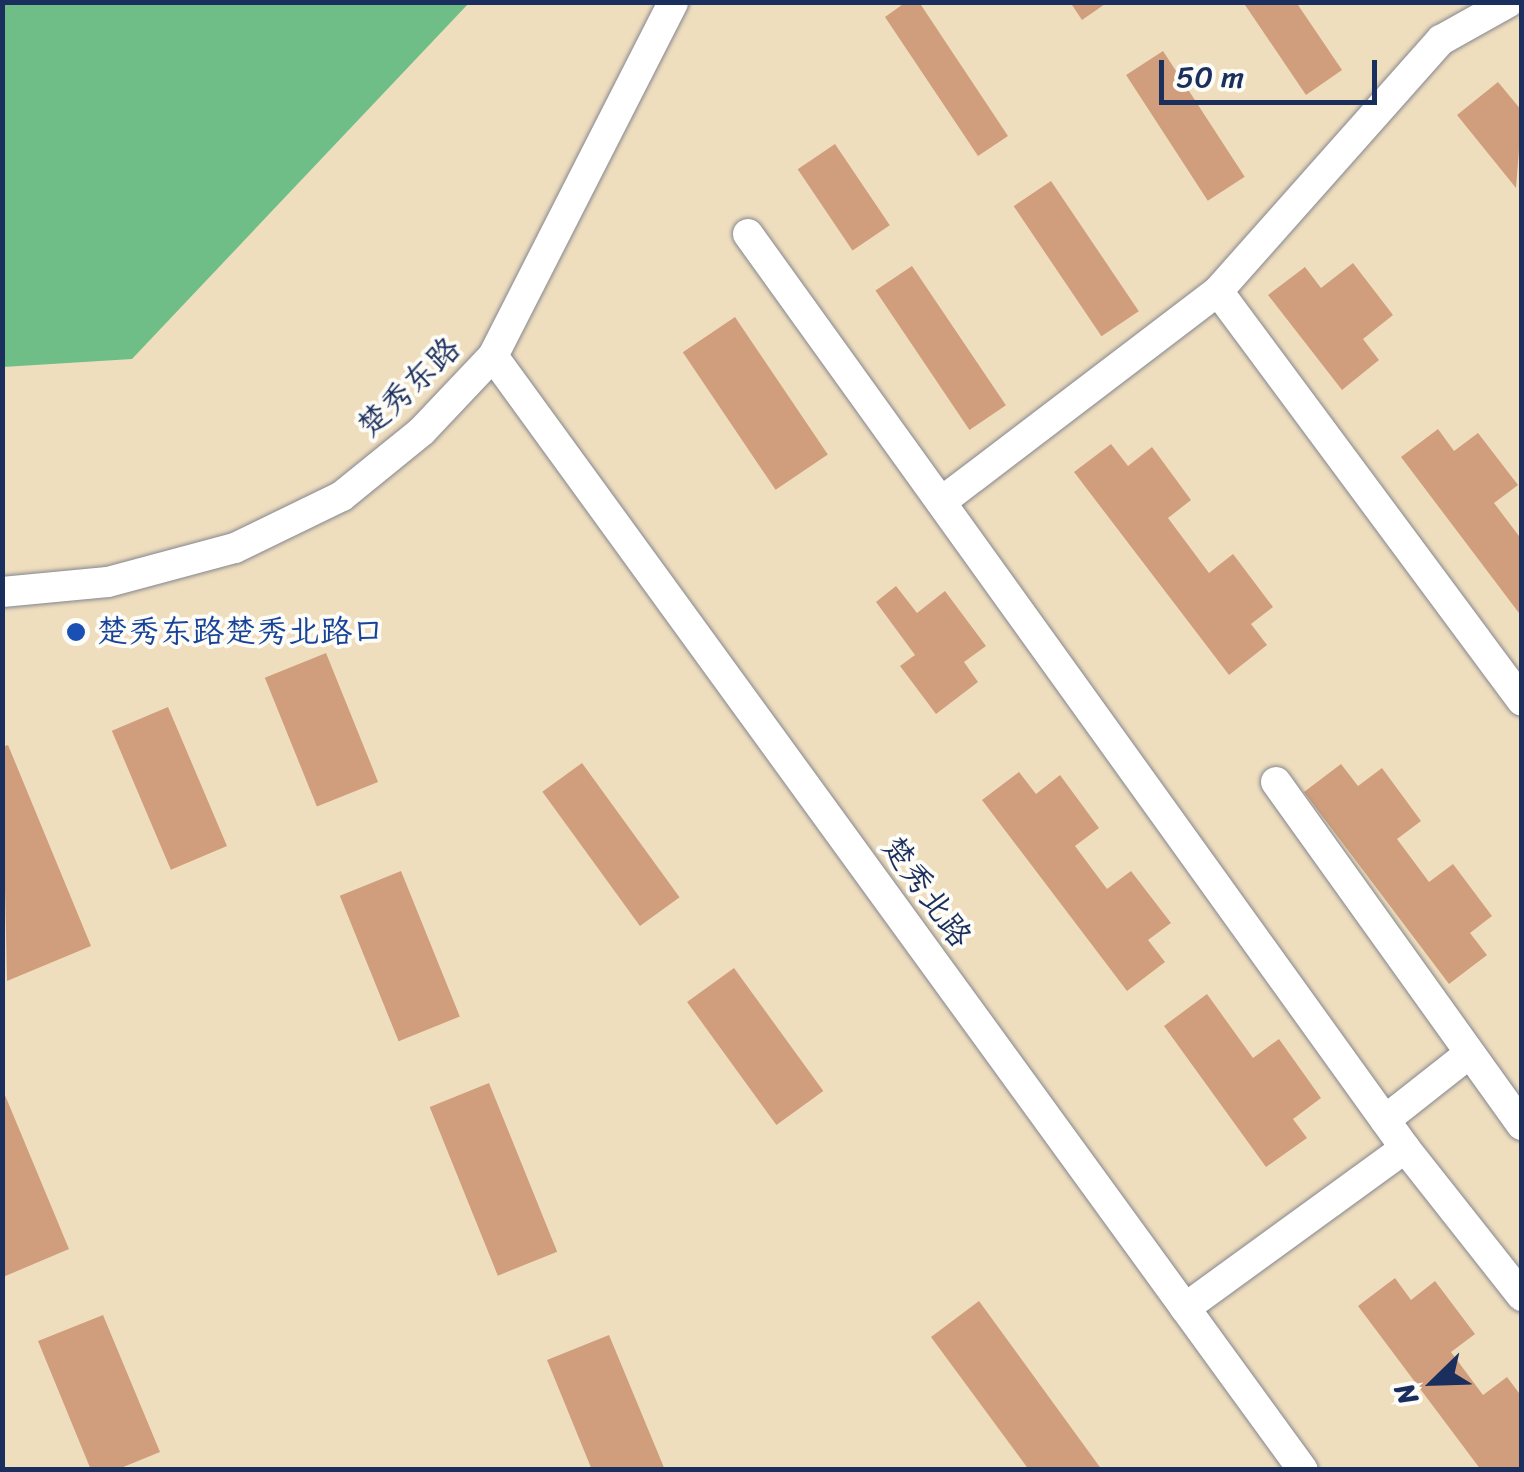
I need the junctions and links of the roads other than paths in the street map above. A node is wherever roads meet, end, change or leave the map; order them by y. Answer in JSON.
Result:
{"nodes":[{"id":1,"x":673,"y":2,"type":"edge"},
{"id":2,"x":1509,"y":2,"type":"edge"},
{"id":3,"x":748,"y":234,"type":"dead end"},
{"id":4,"x":1218,"y":291,"type":"junction"},
{"id":5,"x":493,"y":356,"type":"junction"},
{"id":6,"x":940,"y":502,"type":"junction"},
{"id":7,"x":2,"y":592,"type":"edge"},
{"id":8,"x":1522,"y":701,"type":"edge"},
{"id":9,"x":1276,"y":782,"type":"dead end"},
{"id":10,"x":1469,"y":1054,"type":"junction"},
{"id":11,"x":1385,"y":1120,"type":"junction"},
{"id":12,"x":1522,"y":1125,"type":"edge"},
{"id":13,"x":1405,"y":1148,"type":"junction"},
{"id":14,"x":1522,"y":1296,"type":"edge"},
{"id":15,"x":1185,"y":1308,"type":"junction"},
{"id":16,"x":1303,"y":1470,"type":"edge"}],
"edges":[{"from":1,"to":5,"type":"street","name":"楚秀东路"},
{"from":2,"to":4,"type":"street"},
{"from":3,"to":6,"type":"street"},
{"from":4,"to":6,"type":"street"},
{"from":4,"to":8,"type":"street"},
{"from":5,"to":7,"type":"street","name":"楚秀东路"},
{"from":5,"to":15,"type":"street","name":"楚秀北路"},
{"from":6,"to":11,"type":"street"},
{"from":9,"to":10,"type":"street"},
{"from":10,"to":11,"type":"street"},
{"from":10,"to":12,"type":"street"},
{"from":11,"to":13,"type":"street"},
{"from":13,"to":14,"type":"street"},
{"from":13,"to":15,"type":"street"},
{"from":15,"to":16,"type":"street","name":"楚秀北路"}]}
